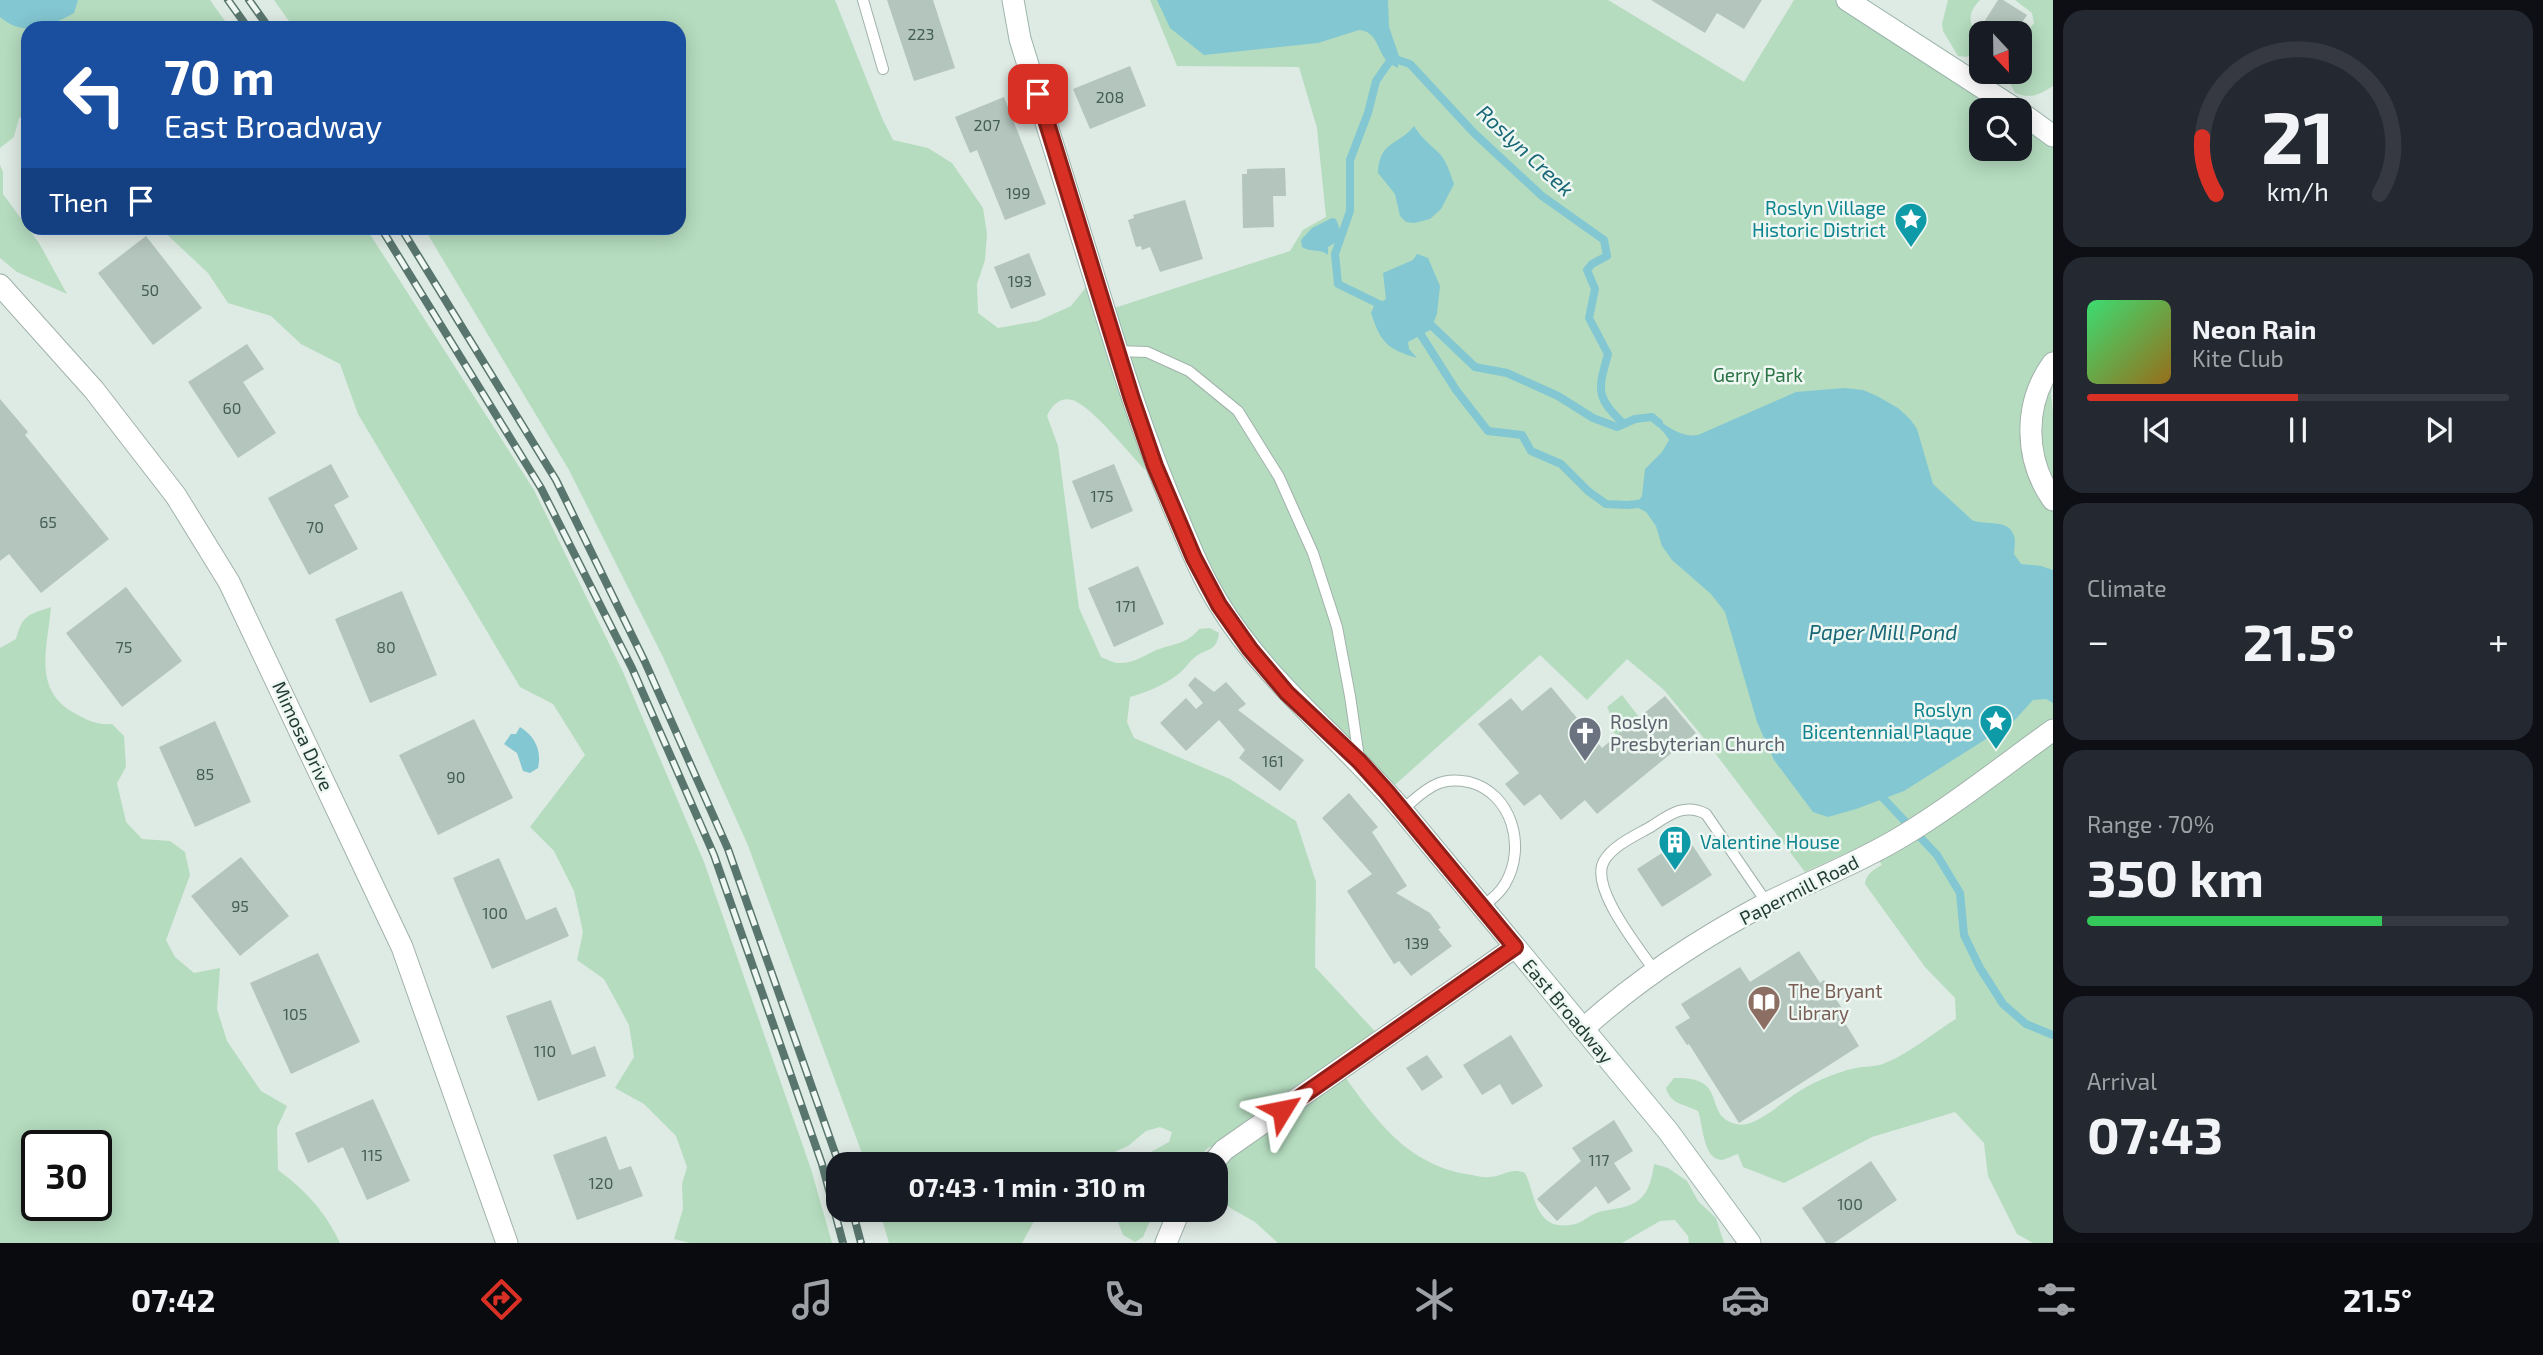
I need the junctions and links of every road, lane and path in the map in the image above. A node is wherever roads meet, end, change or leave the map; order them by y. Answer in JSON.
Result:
{"nodes":[{"id":1,"x":863,"y":0,"type":"edge"},
{"id":2,"x":1013,"y":0,"type":"edge"},
{"id":3,"x":1847,"y":0,"type":"edge"},
{"id":4,"x":883,"y":69,"type":"dead end"},
{"id":5,"x":1998,"y":98,"type":"edge"},
{"id":6,"x":2032,"y":121,"type":"edge"},
{"id":7,"x":2053,"y":136,"type":"edge"},
{"id":8,"x":0,"y":285,"type":"edge"},
{"id":9,"x":1117,"y":351,"type":"junction"},
{"id":10,"x":2053,"y":363,"type":"edge"},
{"id":11,"x":2053,"y":500,"type":"edge"},
{"id":12,"x":2053,"y":730,"type":"edge"},
{"id":13,"x":1359,"y":761,"type":"junction"},
{"id":14,"x":1402,"y":810,"type":"junction"},
{"id":15,"x":1767,"y":903,"type":"junction"},
{"id":16,"x":1482,"y":907,"type":"junction"},
{"id":17,"x":1515,"y":947,"type":"junction"},
{"id":18,"x":1654,"y":971,"type":"junction"},
{"id":19,"x":1583,"y":1029,"type":"junction"},
{"id":20,"x":1222,"y":1152,"type":"edge"},
{"id":21,"x":1175,"y":1222,"type":"edge"},
{"id":22,"x":507,"y":1243,"type":"edge"},
{"id":23,"x":1166,"y":1243,"type":"edge"},
{"id":24,"x":1750,"y":1243,"type":"edge"}],
"edges":[{"from":1,"to":4,"type":"lane"},
{"from":2,"to":9,"type":"street","name":"East Broadway"},
{"from":3,"to":5,"type":"street"},
{"from":6,"to":7,"type":"street"},
{"from":8,"to":22,"type":"street","name":"Mimosa Drive"},
{"from":9,"to":13,"type":"street","name":"East Broadway"},
{"from":9,"to":13,"type":"lane"},
{"from":10,"to":11,"type":"street"},
{"from":12,"to":15,"type":"street","name":"Papermill Road"},
{"from":13,"to":14,"type":"street","name":"East Broadway"},
{"from":14,"to":16,"type":"street","name":"East Broadway"},
{"from":14,"to":16,"type":"lane"},
{"from":15,"to":18,"type":"street","name":"Papermill Road"},
{"from":15,"to":18,"type":"lane"},
{"from":16,"to":17,"type":"street","name":"East Broadway"},
{"from":17,"to":19,"type":"street","name":"East Broadway"},
{"from":17,"to":20,"type":"street"},
{"from":18,"to":19,"type":"street","name":"Papermill Road"},
{"from":19,"to":24,"type":"street","name":"East Broadway"},
{"from":21,"to":23,"type":"street"}]}
